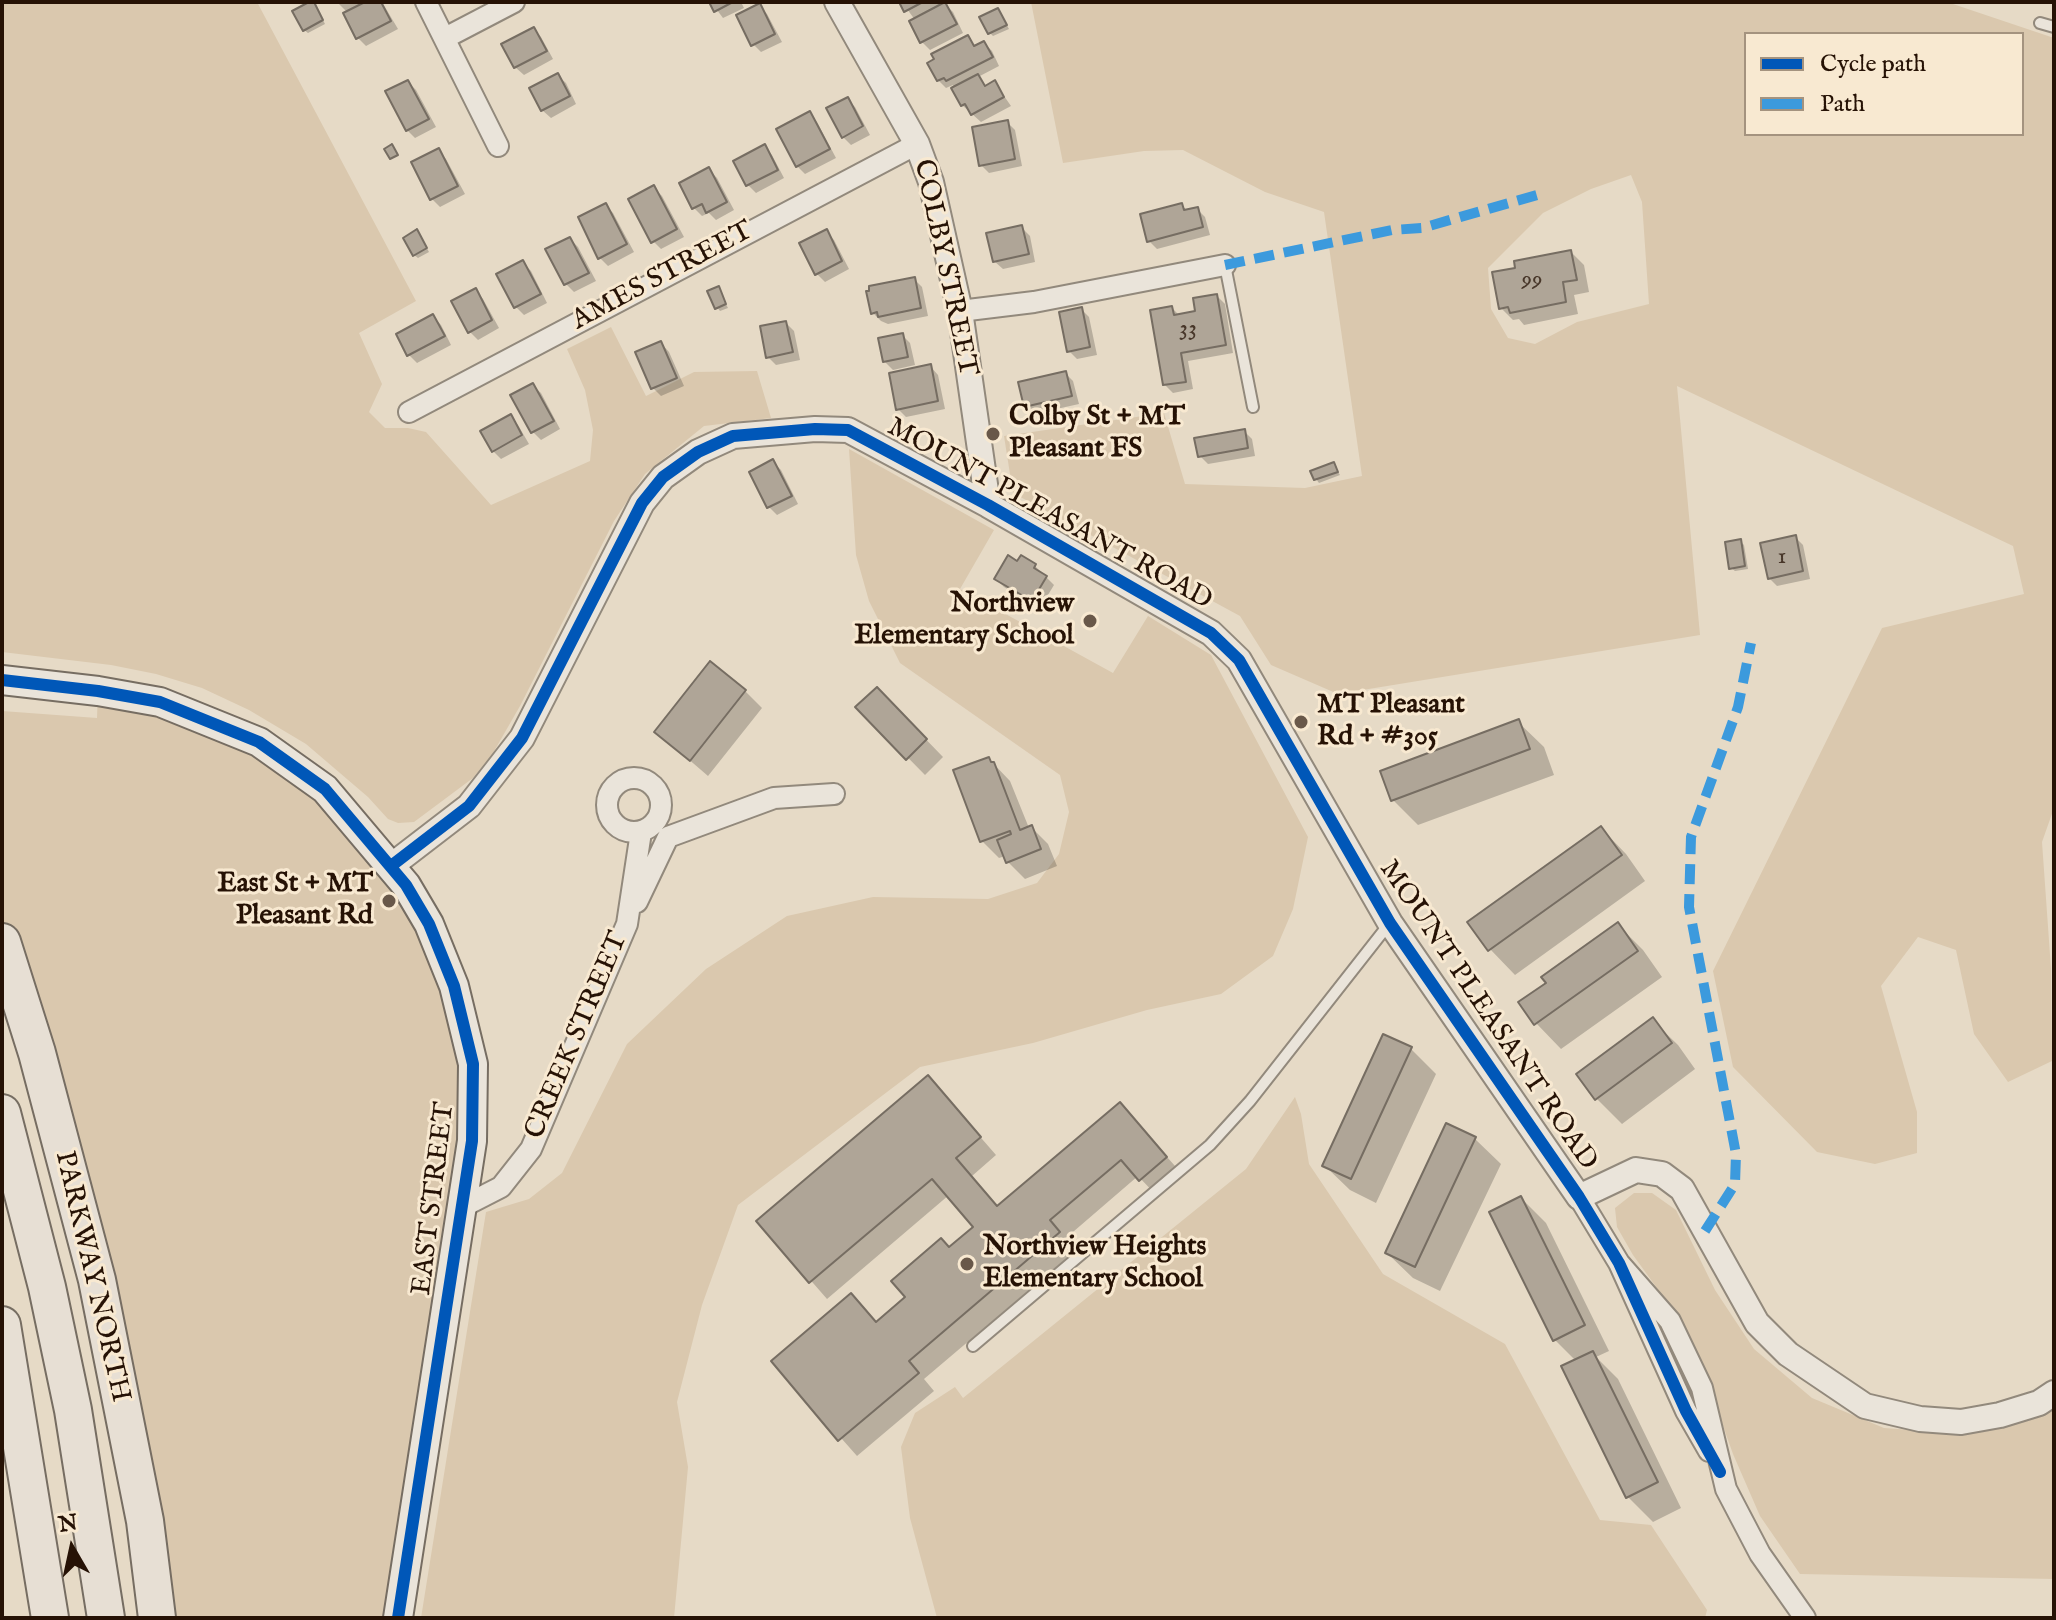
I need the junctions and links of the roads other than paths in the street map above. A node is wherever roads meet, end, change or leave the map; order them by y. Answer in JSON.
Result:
{"nodes":[{"id":1,"x":426,"y":2,"type":"edge"},
{"id":2,"x":514,"y":2,"type":"edge"},
{"id":3,"x":837,"y":2,"type":"edge"},
{"id":4,"x":2040,"y":23,"type":"dead end"},
{"id":5,"x":2054,"y":27,"type":"edge"},
{"id":6,"x":445,"y":38,"type":"junction"},
{"id":7,"x":917,"y":144,"type":"junction"},
{"id":8,"x":498,"y":146,"type":"dead end"},
{"id":9,"x":1225,"y":265,"type":"joint"},
{"id":10,"x":960,"y":311,"type":"junction"},
{"id":11,"x":1253,"y":407,"type":"dead end"},
{"id":12,"x":409,"y":412,"type":"dead end"},
{"id":13,"x":988,"y":505,"type":"junction"},
{"id":14,"x":2,"y":680,"type":"edge"},
{"id":15,"x":834,"y":794,"type":"dead end"},
{"id":16,"x":641,"y":832,"type":"dead end"},
{"id":17,"x":391,"y":866,"type":"junction"},
{"id":18,"x":1390,"y":923,"type":"junction"},
{"id":19,"x":627,"y":924,"type":"junction"},
{"id":20,"x":2,"y":942,"type":"edge"},
{"id":21,"x":2,"y":1113,"type":"edge"},
{"id":22,"x":1579,"y":1197,"type":"junction"},
{"id":23,"x":462,"y":1207,"type":"junction"},
{"id":24,"x":2,"y":1325,"type":"edge"},
{"id":25,"x":973,"y":1346,"type":"dead end"},
{"id":26,"x":2054,"y":1393,"type":"edge"},
{"id":27,"x":50,"y":1618,"type":"edge"},
{"id":28,"x":106,"y":1618,"type":"edge"},
{"id":29,"x":157,"y":1618,"type":"edge"},
{"id":30,"x":398,"y":1618,"type":"edge"},
{"id":31,"x":1805,"y":1618,"type":"edge"}],
"edges":[{"from":1,"to":6,"type":"street"},
{"from":2,"to":6,"type":"street"},
{"from":3,"to":7,"type":"street","name":"COLBY STREET"},
{"from":4,"to":5,"type":"lane"},
{"from":6,"to":8,"type":"street"},
{"from":7,"to":10,"type":"street","name":"COLBY STREET"},
{"from":7,"to":12,"type":"street","name":"AMES STREET"},
{"from":9,"to":10,"type":"street"},
{"from":9,"to":11,"type":"lane"},
{"from":10,"to":13,"type":"street","name":"COLBY STREET"},
{"from":13,"to":17,"type":"street","name":"MOUNT PLEASANT ROAD"},
{"from":13,"to":18,"type":"street","name":"MOUNT PLEASANT ROAD"},
{"from":14,"to":17,"type":"main road","name":"EAST STREET"},
{"from":15,"to":19,"type":"street"},
{"from":16,"to":19,"type":"street","name":"CREEK STREET"},
{"from":17,"to":23,"type":"main road","name":"EAST STREET"},
{"from":18,"to":22,"type":"street","name":"MOUNT PLEASANT ROAD"},
{"from":18,"to":25,"type":"lane"},
{"from":19,"to":23,"type":"street","name":"CREEK STREET"},
{"from":20,"to":29,"type":"highway","name":"PARKWAY NORTH"},
{"from":21,"to":28,"type":"highway"},
{"from":22,"to":26,"type":"street"},
{"from":22,"to":31,"type":"street","name":"MOUNT PLEASANT ROAD"},
{"from":23,"to":30,"type":"main road","name":"EAST STREET"},
{"from":24,"to":27,"type":"highway"}]}
